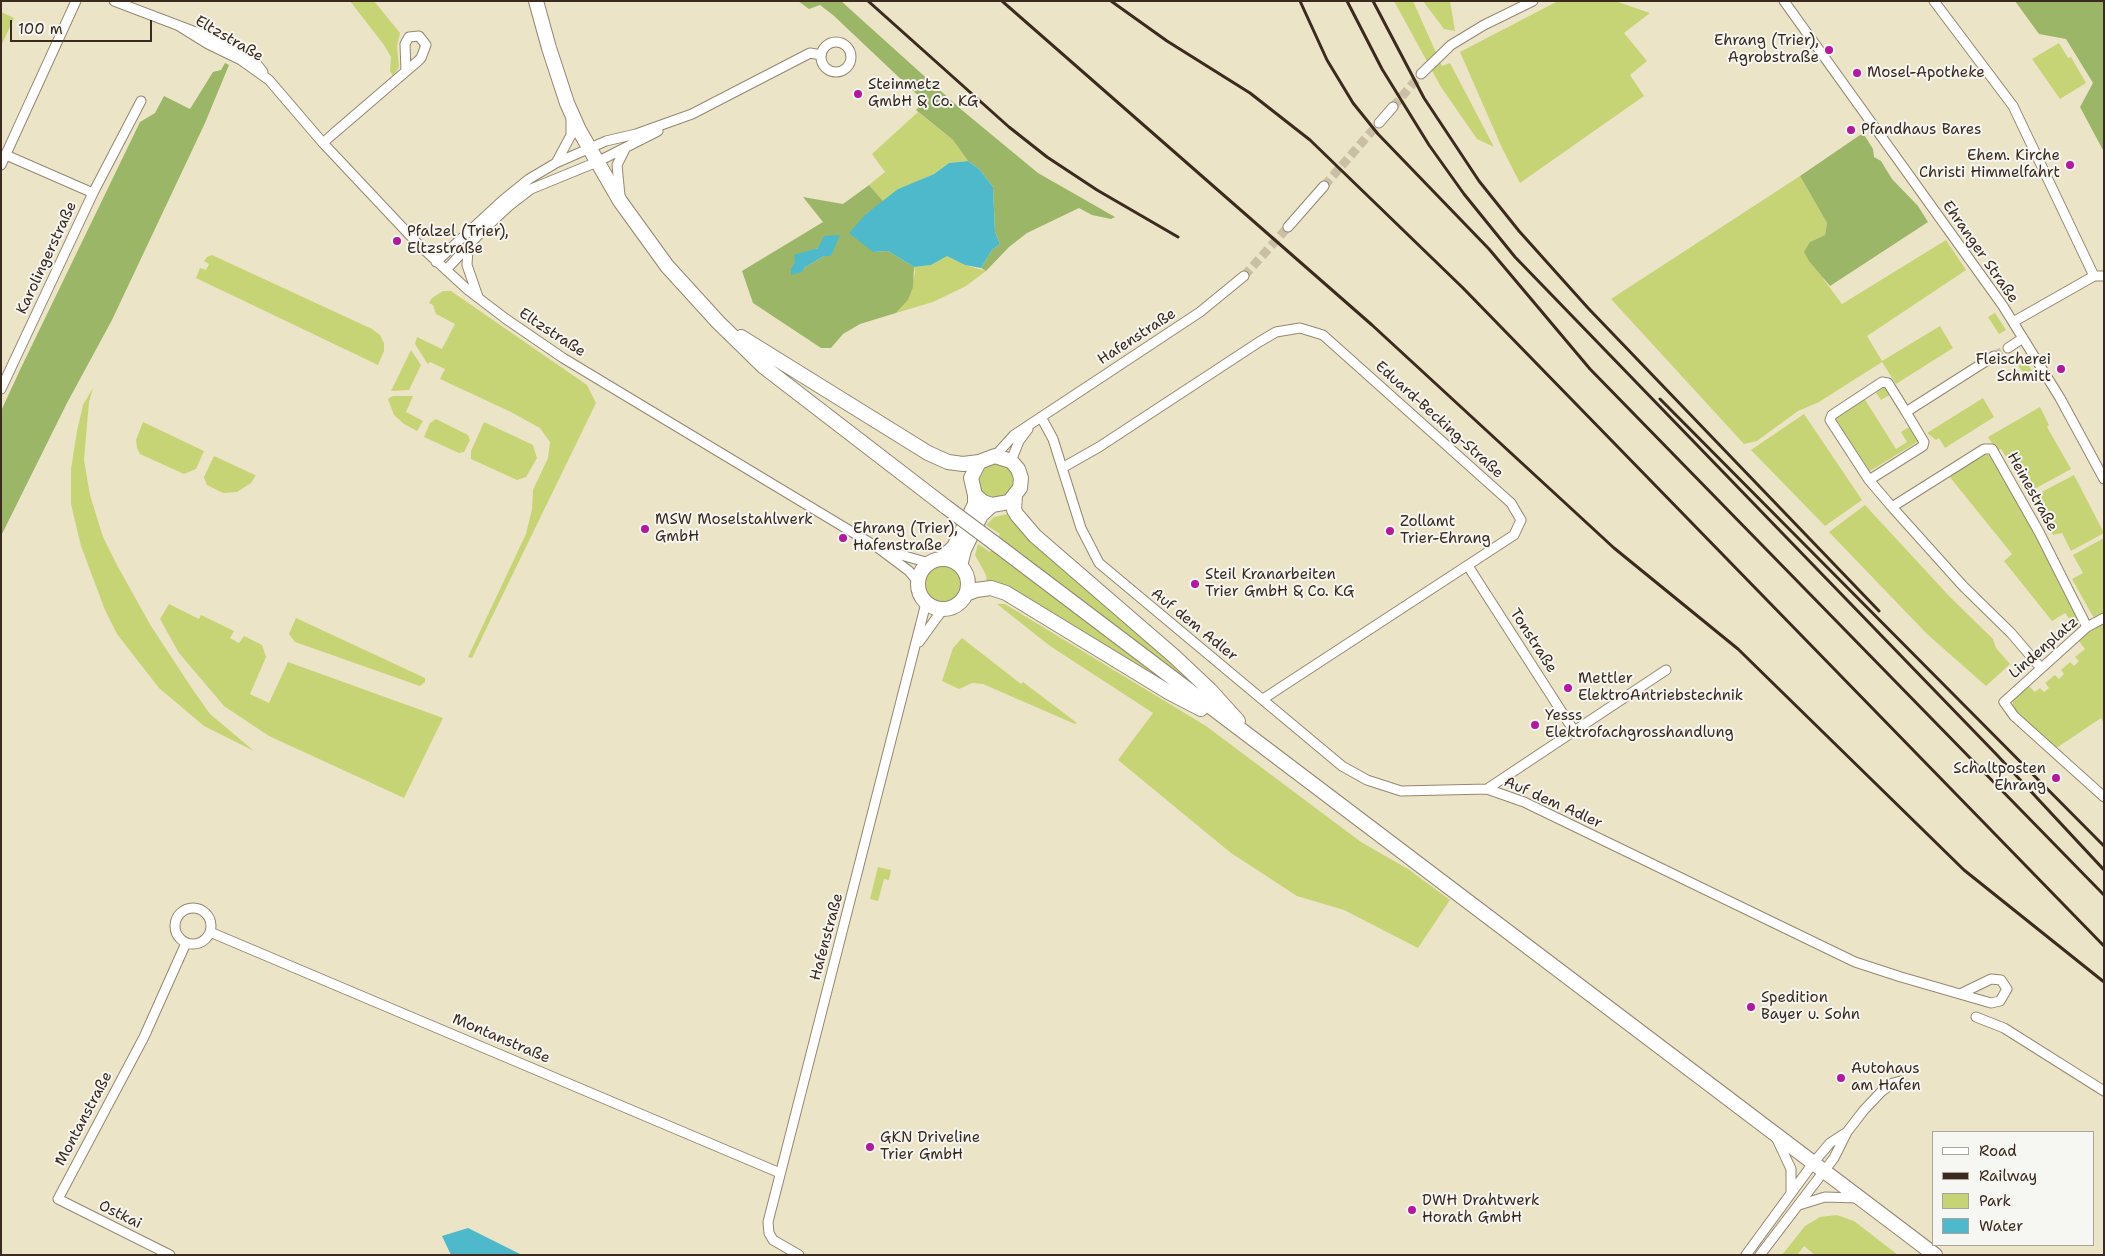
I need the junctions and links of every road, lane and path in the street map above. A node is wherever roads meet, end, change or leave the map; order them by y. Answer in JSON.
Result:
{"nodes":[{"id":1,"x":76,"y":1,"type":"edge"},
{"id":2,"x":114,"y":1,"type":"edge"},
{"id":3,"x":536,"y":1,"type":"edge"},
{"id":4,"x":1533,"y":1,"type":"edge"},
{"id":5,"x":1784,"y":1,"type":"edge"},
{"id":6,"x":1934,"y":1,"type":"edge"},
{"id":7,"x":821,"y":55,"type":"dead end"},
{"id":8,"x":406,"y":71,"type":"dead end"},
{"id":9,"x":1421,"y":74,"type":"tunnel mouth"},
{"id":10,"x":141,"y":101,"type":"dead end"},
{"id":11,"x":1393,"y":107,"type":"tunnel mouth"},
{"id":12,"x":572,"y":114,"type":"junction"},
{"id":13,"x":683,"y":118,"type":"junction"},
{"id":14,"x":1379,"y":123,"type":"tunnel mouth"},
{"id":15,"x":323,"y":143,"type":"junction"},
{"id":16,"x":626,"y":147,"type":"junction"},
{"id":17,"x":588,"y":148,"type":"junction"},
{"id":18,"x":6,"y":155,"type":"junction"},
{"id":19,"x":597,"y":162,"type":"junction"},
{"id":20,"x":556,"y":163,"type":"junction"},
{"id":21,"x":1,"y":165,"type":"edge"},
{"id":22,"x":1324,"y":186,"type":"tunnel mouth"},
{"id":23,"x":92,"y":193,"type":"junction"},
{"id":24,"x":620,"y":201,"type":"junction"},
{"id":25,"x":1288,"y":227,"type":"tunnel mouth"},
{"id":26,"x":468,"y":248,"type":"junction"},
{"id":27,"x":436,"y":262,"type":"junction"},
{"id":28,"x":446,"y":270,"type":"junction"},
{"id":29,"x":1244,"y":276,"type":"tunnel mouth"},
{"id":30,"x":2099,"y":276,"type":"edge"},
{"id":31,"x":478,"y":297,"type":"junction"},
{"id":32,"x":718,"y":322,"type":"junction"},
{"id":33,"x":2013,"y":322,"type":"junction"},
{"id":34,"x":2023,"y":338,"type":"junction"},
{"id":35,"x":2008,"y":348,"type":"tunnel mouth"},
{"id":36,"x":1994,"y":356,"type":"tunnel mouth"},
{"id":37,"x":1,"y":389,"type":"edge"},
{"id":38,"x":1906,"y":412,"type":"junction"},
{"id":39,"x":1041,"y":417,"type":"junction"},
{"id":40,"x":995,"y":456,"type":"junction"},
{"id":41,"x":1011,"y":461,"type":"junction"},
{"id":42,"x":979,"y":462,"type":"junction"},
{"id":43,"x":1062,"y":468,"type":"junction"},
{"id":44,"x":2104,"y":479,"type":"edge"},
{"id":45,"x":1870,"y":480,"type":"junction"},
{"id":46,"x":975,"y":495,"type":"junction"},
{"id":47,"x":1015,"y":496,"type":"junction"},
{"id":48,"x":992,"y":506,"type":"junction"},
{"id":49,"x":1892,"y":507,"type":"junction"},
{"id":50,"x":877,"y":547,"type":"junction"},
{"id":51,"x":935,"y":561,"type":"junction"},
{"id":52,"x":960,"y":566,"type":"junction"},
{"id":53,"x":1468,"y":566,"type":"junction"},
{"id":54,"x":918,"y":582,"type":"junction"},
{"id":55,"x":966,"y":594,"type":"junction"},
{"id":56,"x":926,"y":603,"type":"junction"},
{"id":57,"x":943,"y":609,"type":"junction"},
{"id":58,"x":2104,"y":618,"type":"edge"},
{"id":59,"x":2087,"y":627,"type":"junction"},
{"id":60,"x":917,"y":644,"type":"junction"},
{"id":61,"x":2041,"y":668,"type":"junction"},
{"id":62,"x":1666,"y":670,"type":"dead end"},
{"id":63,"x":1263,"y":698,"type":"junction"},
{"id":64,"x":1241,"y":731,"type":"junction"},
{"id":65,"x":1574,"y":731,"type":"junction"},
{"id":66,"x":1258,"y":744,"type":"junction"},
{"id":67,"x":1487,"y":789,"type":"junction"},
{"id":68,"x":2104,"y":797,"type":"edge"},
{"id":69,"x":210,"y":932,"type":"junction"},
{"id":70,"x":186,"y":943,"type":"junction"},
{"id":71,"x":1960,"y":994,"type":"junction"},
{"id":72,"x":1976,"y":1018,"type":"dead end"},
{"id":73,"x":1901,"y":1081,"type":"dead end"},
{"id":74,"x":2104,"y":1091,"type":"edge"},
{"id":75,"x":1774,"y":1132,"type":"junction"},
{"id":76,"x":1847,"y":1132,"type":"junction"},
{"id":77,"x":1820,"y":1166,"type":"junction"},
{"id":78,"x":780,"y":1173,"type":"junction"},
{"id":79,"x":1791,"y":1194,"type":"junction"},
{"id":80,"x":1861,"y":1198,"type":"junction"},
{"id":81,"x":58,"y":1199,"type":"joint"},
{"id":82,"x":1799,"y":1205,"type":"junction"},
{"id":83,"x":170,"y":1255,"type":"edge"},
{"id":84,"x":799,"y":1255,"type":"edge"},
{"id":85,"x":1746,"y":1255,"type":"edge"},
{"id":86,"x":1760,"y":1255,"type":"edge"},
{"id":87,"x":1935,"y":1255,"type":"edge"}],
"edges":[{"from":1,"to":18,"type":"street"},
{"from":2,"to":15,"type":"street","name":"Eltzstraße"},
{"from":3,"to":12,"type":"main road"},
{"from":4,"to":9,"type":"street"},
{"from":5,"to":33,"type":"street","name":"Ehranger Straße"},
{"from":6,"to":30,"type":"street"},
{"from":7,"to":13,"type":"street"},
{"from":8,"to":15,"type":"street"},
{"from":10,"to":23,"type":"street","name":"Karolingerstraße"},
{"from":11,"to":14,"type":"street"},
{"from":12,"to":17,"type":"main road"},
{"from":12,"to":20,"type":"street"},
{"from":13,"to":16,"type":"street"},
{"from":13,"to":17,"type":"street"},
{"from":15,"to":27,"type":"street","name":"Eltzstraße"},
{"from":16,"to":19,"type":"street"},
{"from":16,"to":24,"type":"street"},
{"from":17,"to":19,"type":"main road"},
{"from":17,"to":20,"type":"street"},
{"from":18,"to":21,"type":"street"},
{"from":18,"to":23,"type":"street","name":"Karolingerstraße"},
{"from":19,"to":24,"type":"main road"},
{"from":19,"to":26,"type":"street"},
{"from":20,"to":27,"type":"street"},
{"from":22,"to":25,"type":"street"},
{"from":23,"to":37,"type":"street","name":"Karolingerstraße"},
{"from":24,"to":32,"type":"main road"},
{"from":26,"to":28,"type":"street"},
{"from":26,"to":31,"type":"street"},
{"from":27,"to":28,"type":"street","name":"Eltzstraße"},
{"from":28,"to":31,"type":"street","name":"Eltzstraße"},
{"from":29,"to":39,"type":"street","name":"Hafenstraße"},
{"from":30,"to":33,"type":"street"},
{"from":31,"to":50,"type":"street","name":"Eltzstraße"},
{"from":32,"to":42,"type":"main road"},
{"from":32,"to":64,"type":"main road","bridge":true},
{"from":33,"to":34,"type":"street","name":"Ehranger Straße"},
{"from":34,"to":35,"type":"street"},
{"from":34,"to":44,"type":"street","name":"Ehranger Straße"},
{"from":36,"to":38,"type":"street"},
{"from":38,"to":45,"type":"street"},
{"from":38,"to":45,"type":"street"},
{"from":39,"to":40,"type":"street","name":"Hafenstraße"},
{"from":39,"to":41,"type":"street","name":"Hafenstraße"},
{"from":39,"to":43,"type":"street","name":"Auf dem Adler"},
{"from":40,"to":41,"type":"main road"},
{"from":40,"to":42,"type":"main road"},
{"from":41,"to":47,"type":"main road"},
{"from":42,"to":46,"type":"main road"},
{"from":43,"to":53,"type":"street","name":"Eduard-Becking-Straße"},
{"from":43,"to":63,"type":"street","name":"Auf dem Adler"},
{"from":45,"to":49,"type":"street"},
{"from":46,"to":48,"type":"main road"},
{"from":46,"to":51,"type":"main road"},
{"from":47,"to":48,"type":"main road"},
{"from":47,"to":66,"type":"main road"},
{"from":48,"to":52,"type":"main road"},
{"from":49,"to":59,"type":"street","name":"Heinestraße"},
{"from":49,"to":61,"type":"street"},
{"from":50,"to":51,"type":"street","name":"Eltzstraße"},
{"from":50,"to":54,"type":"street","name":"Eltzstraße"},
{"from":51,"to":52,"type":"main road"},
{"from":51,"to":54,"type":"main road"},
{"from":52,"to":55,"type":"main road"},
{"from":53,"to":63,"type":"street","name":"Eduard-Becking-Straße"},
{"from":53,"to":65,"type":"street","name":"Tonstraße"},
{"from":54,"to":56,"type":"main road"},
{"from":55,"to":57,"type":"main road"},
{"from":55,"to":64,"type":"main road"},
{"from":56,"to":57,"type":"main road"},
{"from":56,"to":60,"type":"street","name":"Hafenstraße"},
{"from":57,"to":60,"type":"street","name":"Hafenstraße"},
{"from":58,"to":59,"type":"street","name":"Lindenplatz"},
{"from":59,"to":61,"type":"street","name":"Lindenplatz"},
{"from":60,"to":78,"type":"street","name":"Hafenstraße"},
{"from":61,"to":68,"type":"street","name":"Lindenplatz"},
{"from":62,"to":65,"type":"street"},
{"from":63,"to":67,"type":"street","name":"Auf dem Adler"},
{"from":64,"to":66,"type":"main road"},
{"from":65,"to":67,"type":"street"},
{"from":66,"to":75,"type":"main road"},
{"from":67,"to":71,"type":"street","name":"Auf dem Adler"},
{"from":69,"to":70,"type":"street"},
{"from":69,"to":70,"type":"street"},
{"from":69,"to":78,"type":"street","name":"Montanstraße"},
{"from":70,"to":81,"type":"street","name":"Montanstraße"},
{"from":71,"to":71,"type":"street","name":"Auf dem Adler"},
{"from":72,"to":74,"type":"street"},
{"from":73,"to":76,"type":"street"},
{"from":75,"to":77,"type":"main road"},
{"from":75,"to":79,"type":"street"},
{"from":76,"to":77,"type":"street"},
{"from":76,"to":77,"type":"street"},
{"from":77,"to":79,"type":"street"},
{"from":77,"to":80,"type":"main road"},
{"from":77,"to":82,"type":"street"},
{"from":78,"to":84,"type":"street","name":"Hafenstraße"},
{"from":79,"to":85,"type":"street"},
{"from":80,"to":82,"type":"street"},
{"from":80,"to":87,"type":"main road"},
{"from":81,"to":83,"type":"street","name":"Ostkai"},
{"from":82,"to":86,"type":"street"}]}
